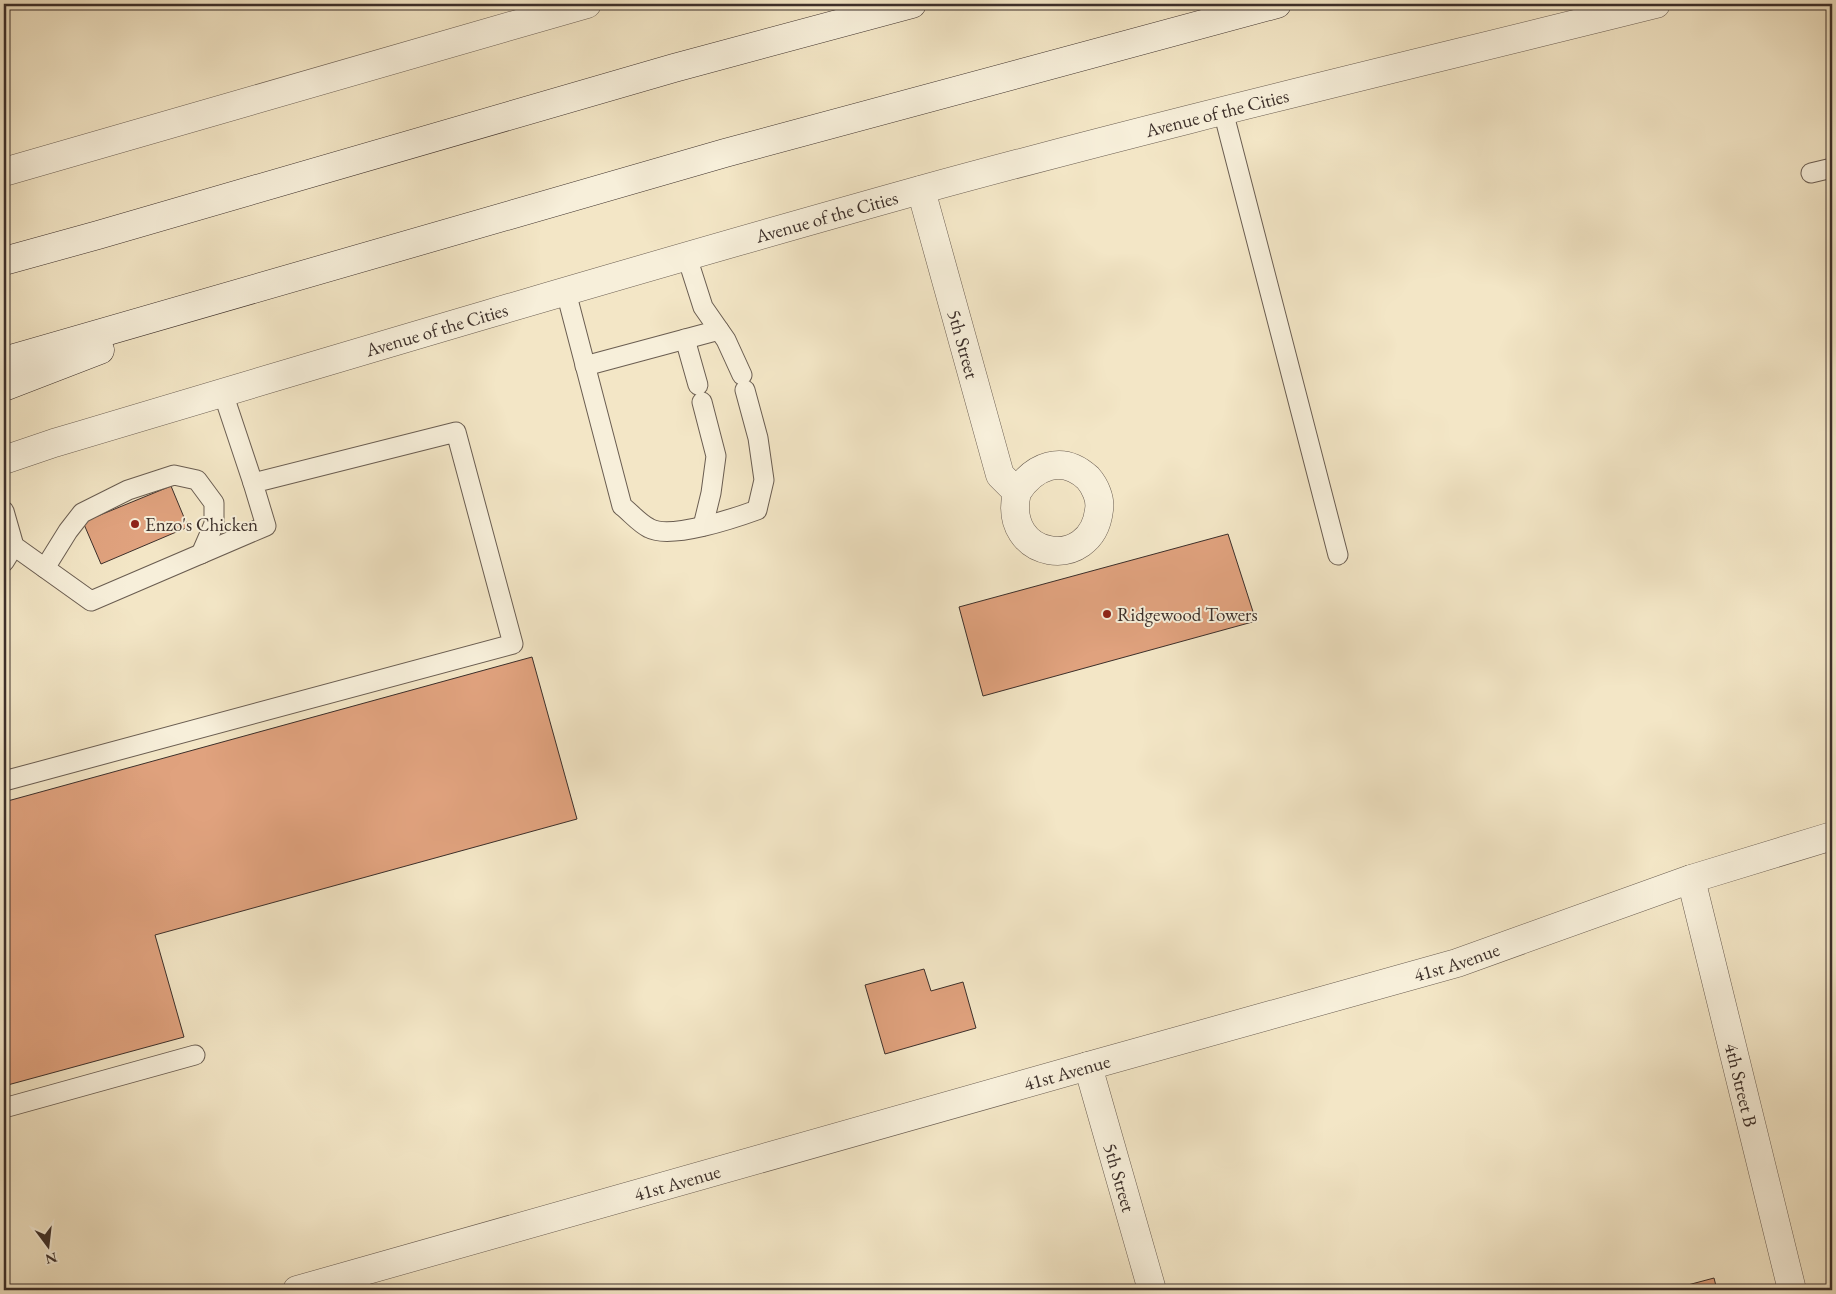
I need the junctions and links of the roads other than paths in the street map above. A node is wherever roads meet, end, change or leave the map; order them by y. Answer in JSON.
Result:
{"nodes":[{"id":1,"x":587,"y":4,"type":"edge"},
{"id":2,"x":912,"y":4,"type":"edge"},
{"id":3,"x":1277,"y":4,"type":"edge"},
{"id":4,"x":1656,"y":4,"type":"edge"},
{"id":5,"x":1223,"y":111,"type":"junction"},
{"id":6,"x":1832,"y":168,"type":"edge"},
{"id":7,"x":4,"y":172,"type":"edge"},
{"id":8,"x":1811,"y":172,"type":"dead end"},
{"id":9,"x":922,"y":190,"type":"junction"},
{"id":10,"x":687,"y":257,"type":"junction"},
{"id":11,"x":4,"y":261,"type":"edge"},
{"id":12,"x":268,"y":285,"type":"junction"},
{"id":13,"x":566,"y":292,"type":"junction"},
{"id":14,"x":719,"y":330,"type":"junction"},
{"id":15,"x":685,"y":339,"type":"junction"},
{"id":16,"x":4,"y":361,"type":"edge"},
{"id":17,"x":585,"y":366,"type":"junction"},
{"id":18,"x":4,"y":387,"type":"edge"},
{"id":19,"x":223,"y":393,"type":"junction"},
{"id":20,"x":4,"y":460,"type":"edge"},
{"id":21,"x":253,"y":483,"type":"junction"},
{"id":22,"x":1017,"y":492,"type":"dead end"},
{"id":23,"x":4,"y":511,"type":"edge"},
{"id":24,"x":702,"y":526,"type":"junction"},
{"id":25,"x":14,"y":546,"type":"junction"},
{"id":26,"x":201,"y":554,"type":"junction"},
{"id":27,"x":1338,"y":555,"type":"dead end"},
{"id":28,"x":4,"y":562,"type":"edge"},
{"id":29,"x":45,"y":568,"type":"junction"},
{"id":30,"x":4,"y":781,"type":"edge"},
{"id":31,"x":1832,"y":836,"type":"edge"},
{"id":32,"x":1691,"y":880,"type":"junction"},
{"id":33,"x":195,"y":1055,"type":"dead end"},
{"id":34,"x":1088,"y":1066,"type":"junction"},
{"id":35,"x":4,"y":1108,"type":"edge"},
{"id":36,"x":296,"y":1290,"type":"edge"},
{"id":37,"x":1152,"y":1290,"type":"edge"},
{"id":38,"x":1792,"y":1290,"type":"edge"}],
"edges":[{"from":1,"to":7,"type":"street"},
{"from":2,"to":11,"type":"street"},
{"from":3,"to":12,"type":"street"},
{"from":4,"to":5,"type":"street","name":"Avenue of the Cities"},
{"from":5,"to":9,"type":"street","name":"Avenue of the Cities"},
{"from":5,"to":27,"type":"lane"},
{"from":6,"to":8,"type":"lane"},
{"from":9,"to":10,"type":"street","name":"Avenue of the Cities"},
{"from":9,"to":22,"type":"street","name":"5th Street"},
{"from":10,"to":13,"type":"street","name":"Avenue of the Cities"},
{"from":10,"to":14,"type":"lane"},
{"from":12,"to":16,"type":"street"},
{"from":12,"to":18,"type":"street"},
{"from":13,"to":17,"type":"lane"},
{"from":13,"to":19,"type":"street","name":"Avenue of the Cities"},
{"from":14,"to":15,"type":"lane"},
{"from":14,"to":24,"type":"lane"},
{"from":15,"to":17,"type":"lane"},
{"from":15,"to":24,"type":"lane"},
{"from":17,"to":24,"type":"lane"},
{"from":19,"to":20,"type":"street","name":"Avenue of the Cities"},
{"from":19,"to":21,"type":"lane"},
{"from":21,"to":26,"type":"lane"},
{"from":21,"to":30,"type":"lane"},
{"from":23,"to":25,"type":"lane"},
{"from":25,"to":28,"type":"lane"},
{"from":25,"to":29,"type":"lane"},
{"from":26,"to":29,"type":"lane"},
{"from":26,"to":29,"type":"lane"},
{"from":31,"to":32,"type":"street","name":"41st Avenue"},
{"from":32,"to":34,"type":"street","name":"41st Avenue"},
{"from":32,"to":38,"type":"street","name":"4th Street B"},
{"from":33,"to":35,"type":"lane"},
{"from":34,"to":36,"type":"street","name":"41st Avenue"},
{"from":34,"to":37,"type":"street","name":"5th Street"}]}
